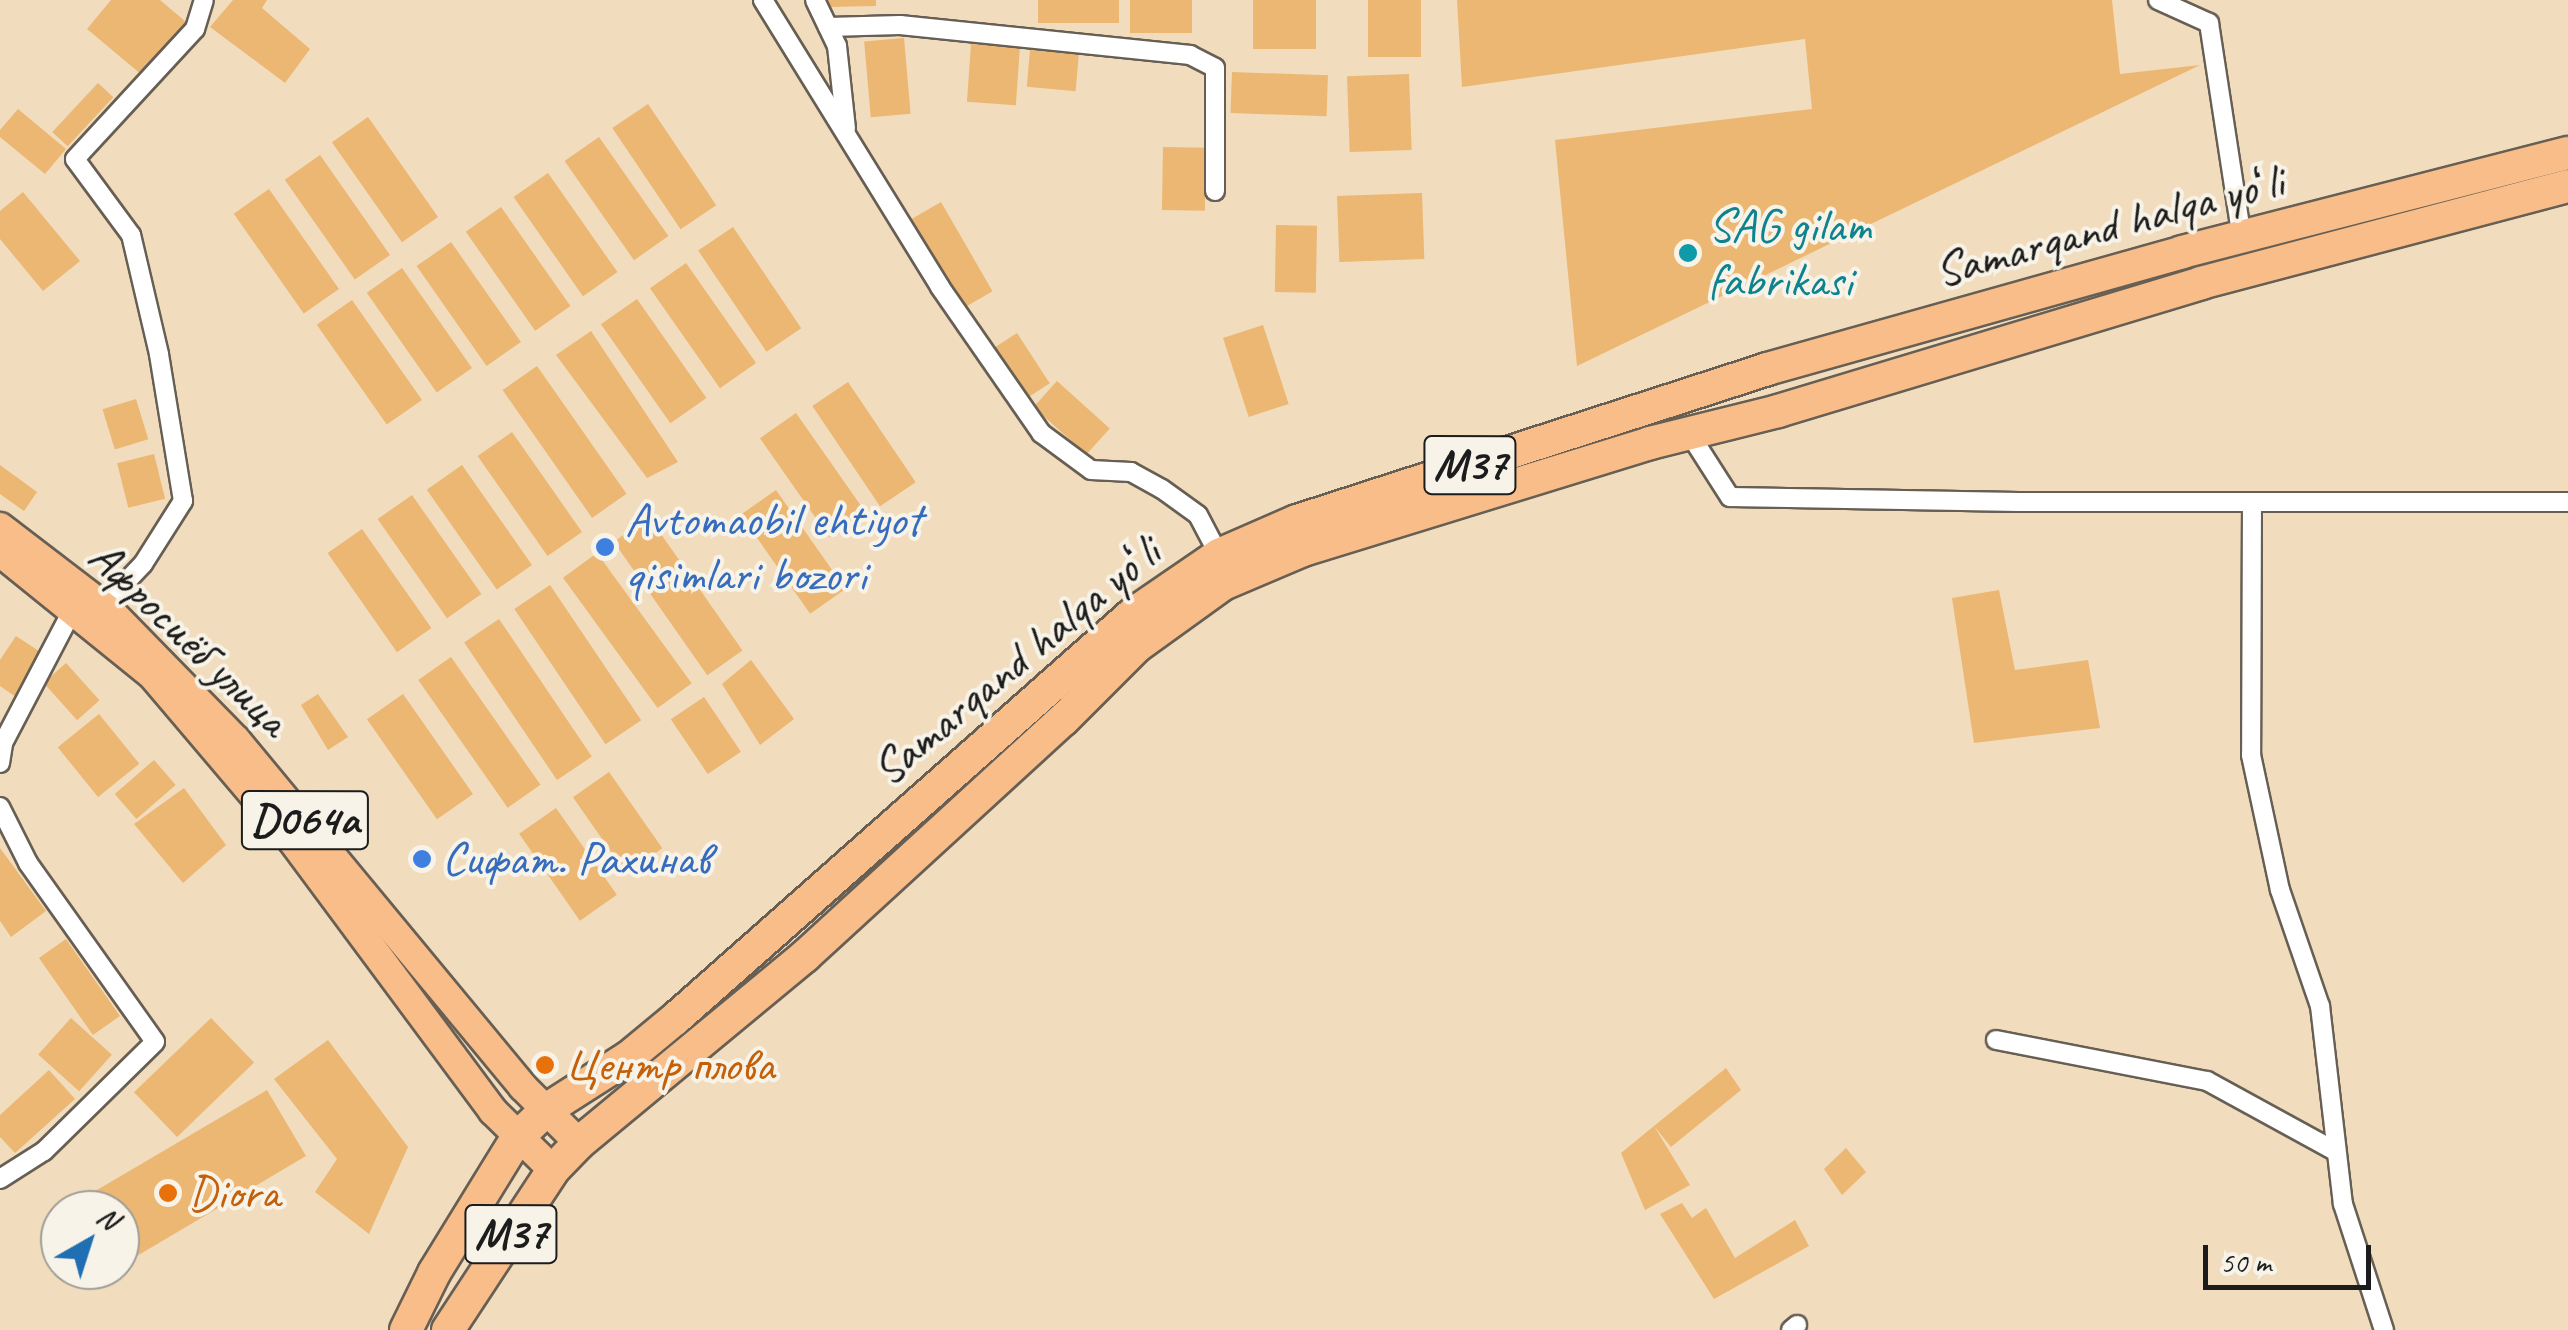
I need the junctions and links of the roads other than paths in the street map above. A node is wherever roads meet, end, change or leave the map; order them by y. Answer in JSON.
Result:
{"nodes":[{"id":1,"x":204,"y":0,"type":"edge"},
{"id":2,"x":763,"y":0,"type":"edge"},
{"id":3,"x":815,"y":0,"type":"edge"},
{"id":4,"x":2158,"y":0,"type":"edge"},
{"id":5,"x":828,"y":27,"type":"junction"},
{"id":6,"x":847,"y":136,"type":"junction"},
{"id":7,"x":2568,"y":153,"type":"edge"},
{"id":8,"x":2568,"y":186,"type":"edge"},
{"id":9,"x":1215,"y":191,"type":"dead end"},
{"id":10,"x":2242,"y":238,"type":"junction"},
{"id":11,"x":1642,"y":410,"type":"junction"},
{"id":12,"x":1689,"y":434,"type":"junction"},
{"id":13,"x":1650,"y":443,"type":"junction"},
{"id":14,"x":2252,"y":502,"type":"junction"},
{"id":15,"x":2568,"y":502,"type":"edge"},
{"id":16,"x":0,"y":527,"type":"edge"},
{"id":17,"x":0,"y":552,"type":"edge"},
{"id":18,"x":1218,"y":555,"type":"junction"},
{"id":19,"x":103,"y":606,"type":"junction"},
{"id":20,"x":72,"y":610,"type":"junction"},
{"id":21,"x":0,"y":763,"type":"edge"},
{"id":22,"x":0,"y":807,"type":"edge"},
{"id":23,"x":1996,"y":1040,"type":"dead end"},
{"id":24,"x":546,"y":1110,"type":"junction"},
{"id":25,"x":517,"y":1138,"type":"junction"},
{"id":26,"x":579,"y":1143,"type":"junction"},
{"id":27,"x":2335,"y":1151,"type":"junction"},
{"id":28,"x":553,"y":1170,"type":"junction"},
{"id":29,"x":0,"y":1179,"type":"edge"},
{"id":30,"x":406,"y":1330,"type":"edge"},
{"id":31,"x":448,"y":1330,"type":"edge"},
{"id":32,"x":2384,"y":1330,"type":"edge"}],
"edges":[{"from":1,"to":19,"type":"street"},
{"from":2,"to":6,"type":"street"},
{"from":3,"to":5,"type":"street"},
{"from":4,"to":10,"type":"street"},
{"from":5,"to":6,"type":"street"},
{"from":5,"to":9,"type":"street"},
{"from":6,"to":18,"type":"street"},
{"from":7,"to":10,"type":"highway","name":"Samarqand halqa yoʻli","number":"M37"},
{"from":8,"to":12,"type":"highway","name":"Samarqand halqa yoʻli","number":"M37"},
{"from":10,"to":11,"type":"highway","name":"Samarqand halqa yoʻli","number":"M37"},
{"from":11,"to":13,"type":"highway"},
{"from":11,"to":18,"type":"highway","name":"Samarqand halqa yoʻli","number":"M37"},
{"from":12,"to":13,"type":"highway","name":"Samarqand halqa yoʻli","number":"M37"},
{"from":12,"to":14,"type":"street"},
{"from":13,"to":26,"type":"highway","name":"Samarqand halqa yoʻli","number":"M37"},
{"from":14,"to":15,"type":"street"},
{"from":14,"to":27,"type":"street"},
{"from":16,"to":19,"type":"main road","name":"Афросиёб улица","number":"D064a"},
{"from":17,"to":20,"type":"main road","name":"Афросиёб улица","number":"D064a"},
{"from":18,"to":24,"type":"highway","name":"Samarqand halqa yoʻli","number":"M37"},
{"from":19,"to":24,"type":"main road","name":"Афросиёб улица","number":"D064a"},
{"from":20,"to":21,"type":"street"},
{"from":20,"to":25,"type":"main road","name":"Афросиёб улица","number":"D064a"},
{"from":22,"to":29,"type":"street"},
{"from":23,"to":27,"type":"street"},
{"from":24,"to":25,"type":"highway","name":"Samarqand halqa yoʻli","number":"M37"},
{"from":24,"to":26,"type":"main road","name":"Афросиёб улица","number":"D064a"},
{"from":25,"to":28,"type":"main road","name":"Афросиёб улица","number":"D064a"},
{"from":25,"to":30,"type":"highway","name":"Samarqand halqa yoʻli","number":"M37"},
{"from":26,"to":28,"type":"highway","name":"Samarqand halqa yoʻli","number":"M37"},
{"from":27,"to":32,"type":"street"},
{"from":28,"to":31,"type":"highway","name":"Samarqand halqa yoʻli","number":"M37"}]}
